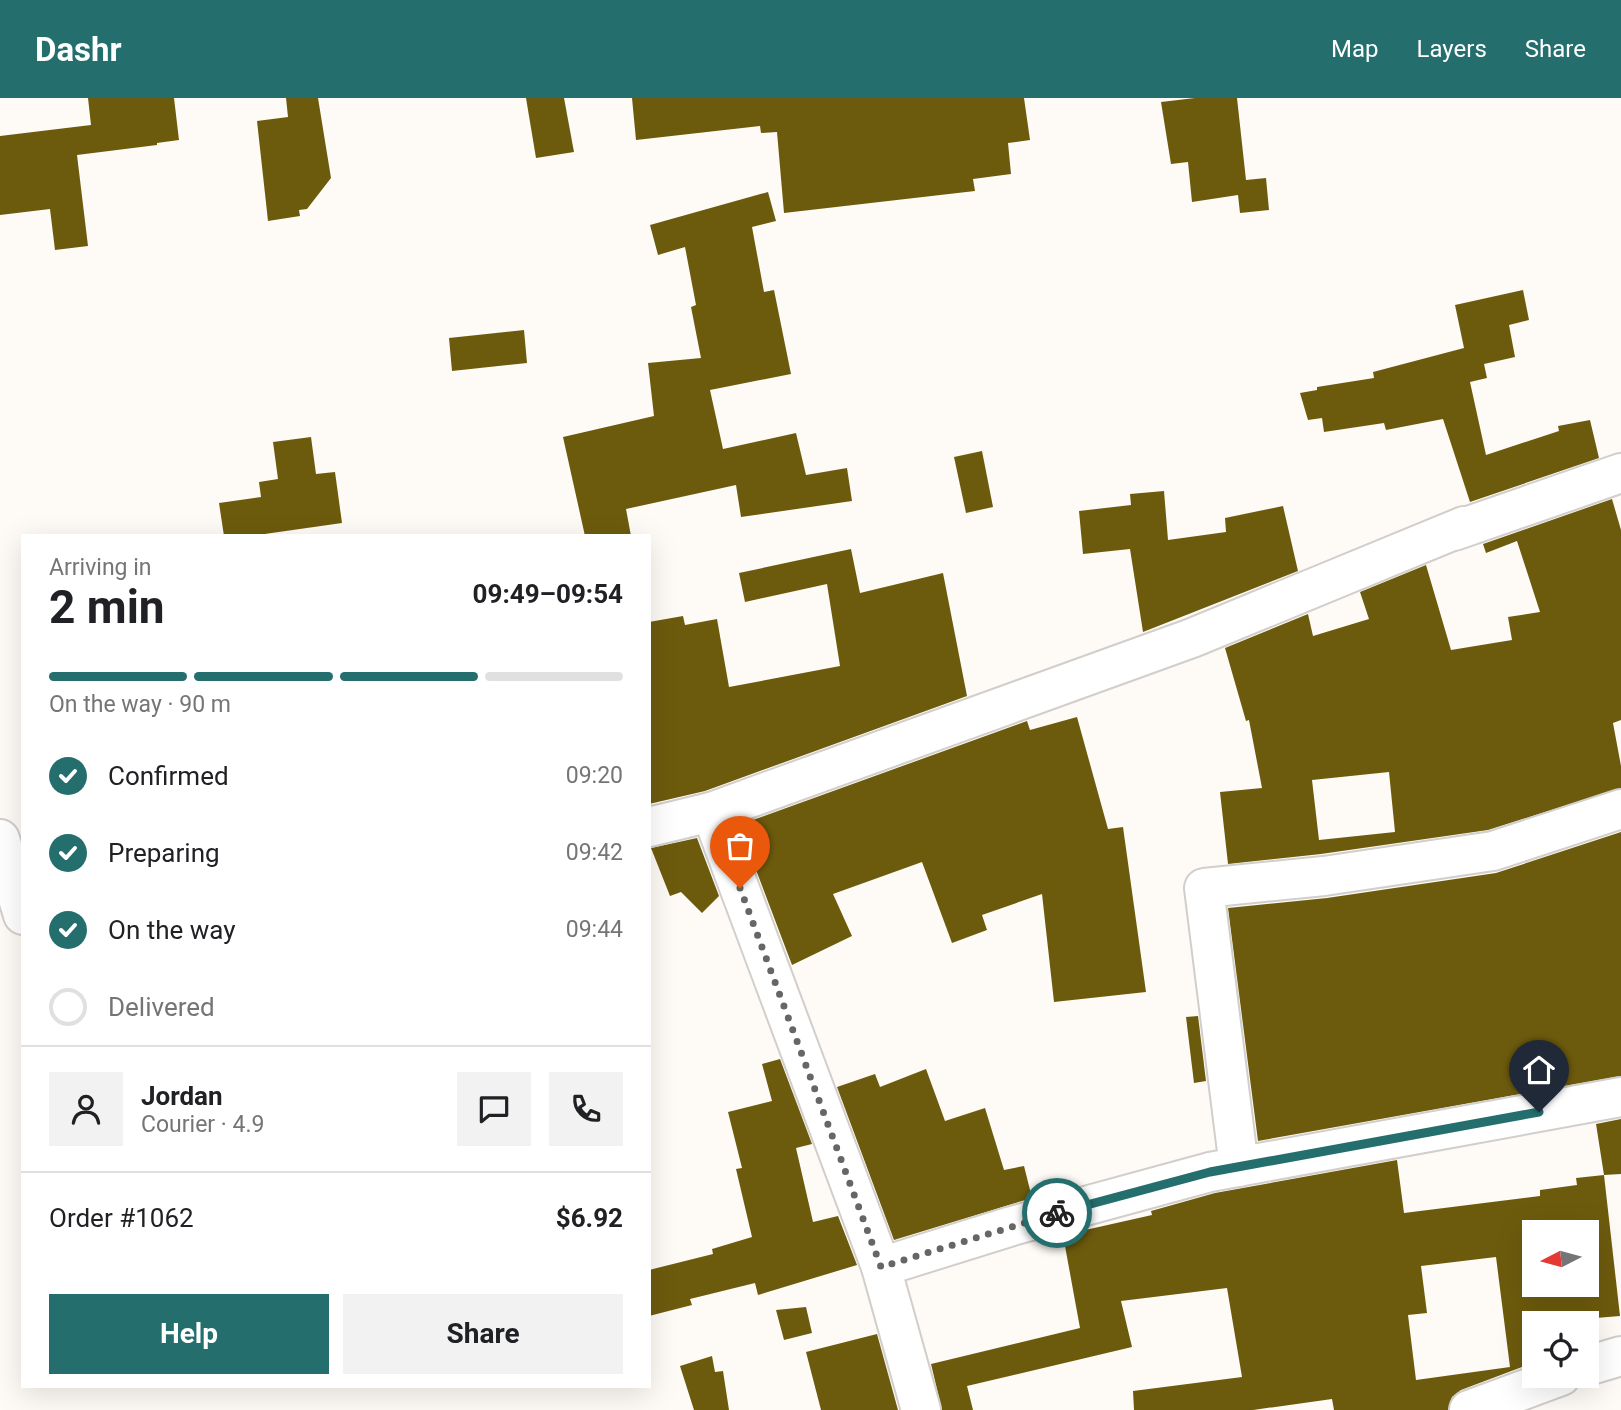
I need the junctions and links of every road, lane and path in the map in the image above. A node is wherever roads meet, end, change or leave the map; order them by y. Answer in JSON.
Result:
{"nodes":[{"id":1,"x":1621,"y":473,"type":"edge"},
{"id":2,"x":1621,"y":809,"type":"edge"},
{"id":3,"x":711,"y":812,"type":"junction"},
{"id":4,"x":651,"y":827,"type":"edge"},
{"id":5,"x":0,"y":839,"type":"edge"},
{"id":6,"x":21,"y":908,"type":"edge"},
{"id":7,"x":1621,"y":1097,"type":"edge"},
{"id":8,"x":1239,"y":1167,"type":"junction"},
{"id":9,"x":881,"y":1267,"type":"junction"},
{"id":10,"x":1621,"y":1356,"type":"edge"},
{"id":11,"x":1599,"y":1362,"type":"edge"},
{"id":12,"x":1529,"y":1388,"type":"edge"},
{"id":13,"x":921,"y":1410,"type":"edge"},
{"id":14,"x":1469,"y":1410,"type":"edge"}],
"edges":[{"from":1,"to":3,"type":"street"},
{"from":2,"to":8,"type":"street"},
{"from":3,"to":4,"type":"street"},
{"from":3,"to":9,"type":"street"},
{"from":5,"to":6,"type":"street"},
{"from":7,"to":8,"type":"street"},
{"from":8,"to":9,"type":"street"},
{"from":9,"to":13,"type":"street"},
{"from":10,"to":11,"type":"street"},
{"from":12,"to":14,"type":"street"}]}
